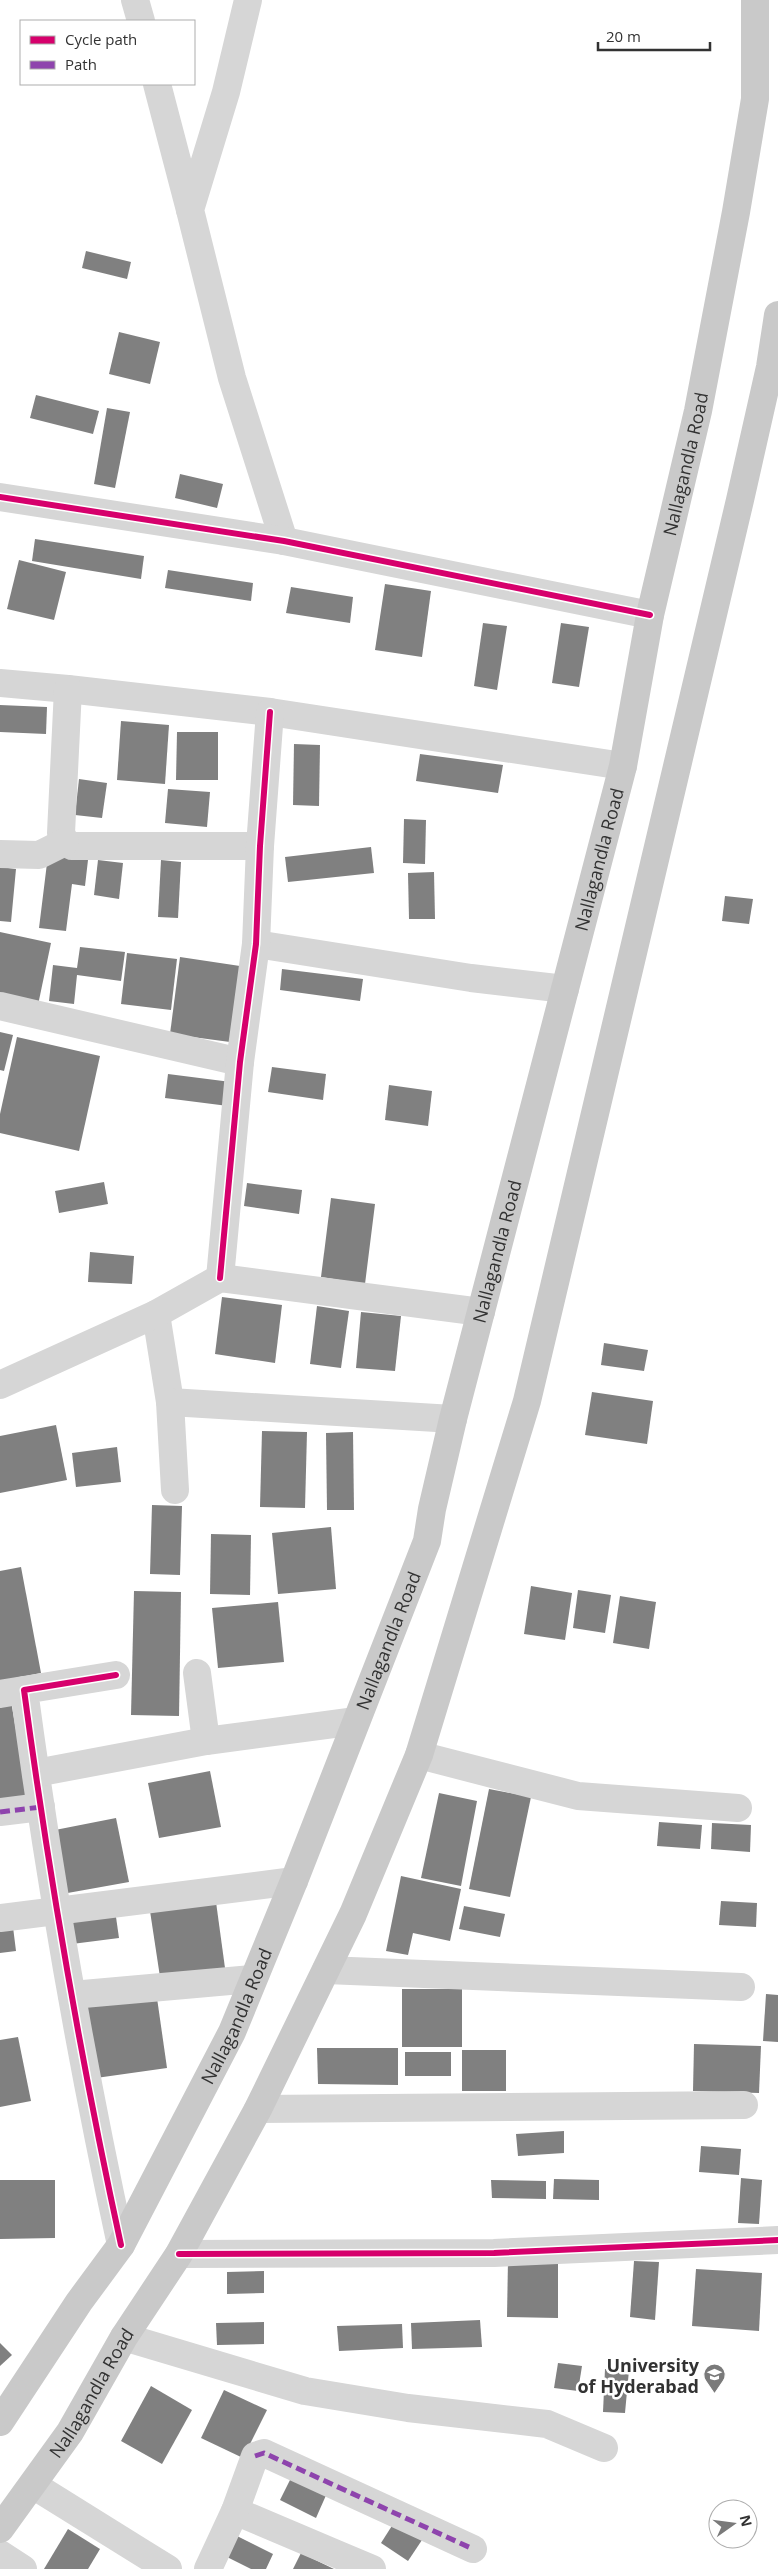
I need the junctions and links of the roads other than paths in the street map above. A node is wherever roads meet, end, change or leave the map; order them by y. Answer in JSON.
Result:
{"nodes":[{"id":1,"x":136,"y":0,"type":"edge"},
{"id":2,"x":248,"y":0,"type":"edge"},
{"id":3,"x":755,"y":0,"type":"edge"},
{"id":4,"x":141,"y":20,"type":"edge"},
{"id":5,"x":157,"y":85,"type":"edge"},
{"id":6,"x":190,"y":210,"type":"junction"},
{"id":7,"x":778,"y":315,"type":"edge"},
{"id":8,"x":774,"y":367,"type":"edge"},
{"id":9,"x":0,"y":497,"type":"edge"},
{"id":10,"x":284,"y":541,"type":"junction"},
{"id":11,"x":650,"y":615,"type":"junction"},
{"id":12,"x":0,"y":683,"type":"edge"},
{"id":13,"x":68,"y":688,"type":"junction"},
{"id":14,"x":270,"y":712,"type":"junction"},
{"id":15,"x":623,"y":766,"type":"junction"},
{"id":16,"x":65,"y":842,"type":"junction"},
{"id":17,"x":260,"y":846,"type":"junction"},
{"id":18,"x":0,"y":854,"type":"edge"},
{"id":19,"x":256,"y":944,"type":"junction"},
{"id":20,"x":565,"y":989,"type":"junction"},
{"id":21,"x":0,"y":1006,"type":"edge"},
{"id":22,"x":240,"y":1062,"type":"junction"},
{"id":23,"x":220,"y":1278,"type":"junction"},
{"id":24,"x":481,"y":1312,"type":"junction"},
{"id":25,"x":156,"y":1314,"type":"junction"},
{"id":26,"x":0,"y":1385,"type":"edge"},
{"id":27,"x":170,"y":1402,"type":"junction"},
{"id":28,"x":453,"y":1419,"type":"junction"},
{"id":29,"x":175,"y":1490,"type":"dead end"},
{"id":30,"x":197,"y":1672,"type":"dead end"},
{"id":31,"x":116,"y":1675,"type":"dead end"},
{"id":32,"x":12,"y":1692,"type":"edge"},
{"id":33,"x":356,"y":1721,"type":"junction"},
{"id":34,"x":206,"y":1741,"type":"junction"},
{"id":35,"x":419,"y":1754,"type":"junction"},
{"id":36,"x":36,"y":1773,"type":"junction"},
{"id":37,"x":41,"y":1807,"type":"junction"},
{"id":38,"x":738,"y":1808,"type":"dead end"},
{"id":39,"x":0,"y":1812,"type":"edge"},
{"id":40,"x":294,"y":1881,"type":"junction"},
{"id":41,"x":57,"y":1910,"type":"junction"},
{"id":42,"x":0,"y":1918,"type":"edge"},
{"id":43,"x":326,"y":1970,"type":"junction"},
{"id":44,"x":252,"y":1979,"type":"junction"},
{"id":45,"x":741,"y":1988,"type":"dead end"},
{"id":46,"x":72,"y":1995,"type":"junction"},
{"id":47,"x":744,"y":2106,"type":"dead end"},
{"id":48,"x":258,"y":2109,"type":"junction"},
{"id":49,"x":778,"y":2240,"type":"edge"},
{"id":50,"x":121,"y":2246,"type":"junction"},
{"id":51,"x":179,"y":2254,"type":"junction"},
{"id":52,"x":124,"y":2337,"type":"junction"},
{"id":53,"x":0,"y":2422,"type":"edge"},
{"id":54,"x":604,"y":2448,"type":"dead end"},
{"id":55,"x":33,"y":2485,"type":"junction"},
{"id":56,"x":235,"y":2511,"type":"junction"},
{"id":57,"x":0,"y":2529,"type":"edge"},
{"id":58,"x":473,"y":2549,"type":"dead end"},
{"id":59,"x":0,"y":2554,"type":"edge"},
{"id":60,"x":23,"y":2569,"type":"edge"},
{"id":61,"x":168,"y":2569,"type":"edge"},
{"id":62,"x":208,"y":2569,"type":"edge"},
{"id":63,"x":372,"y":2569,"type":"edge"}],
"edges":[{"from":1,"to":4,"type":"street"},
{"from":2,"to":6,"type":"street"},
{"from":3,"to":11,"type":"main road","name":"Nallagandla Road"},
{"from":5,"to":6,"type":"street"},
{"from":6,"to":10,"type":"street"},
{"from":7,"to":8,"type":"main road","name":"Nallagandla Road"},
{"from":8,"to":35,"type":"main road","name":"Nallagandla Road"},
{"from":9,"to":10,"type":"street"},
{"from":10,"to":11,"type":"street"},
{"from":11,"to":15,"type":"main road","name":"Nallagandla Road"},
{"from":12,"to":13,"type":"street"},
{"from":13,"to":14,"type":"street"},
{"from":13,"to":16,"type":"street"},
{"from":14,"to":15,"type":"street"},
{"from":14,"to":17,"type":"street"},
{"from":15,"to":20,"type":"main road","name":"Nallagandla Road"},
{"from":16,"to":17,"type":"street"},
{"from":16,"to":18,"type":"street"},
{"from":17,"to":19,"type":"street"},
{"from":19,"to":20,"type":"street"},
{"from":19,"to":22,"type":"street"},
{"from":20,"to":24,"type":"main road","name":"Nallagandla Road"},
{"from":21,"to":22,"type":"street"},
{"from":22,"to":23,"type":"street"},
{"from":23,"to":24,"type":"street"},
{"from":23,"to":25,"type":"street"},
{"from":24,"to":28,"type":"main road","name":"Nallagandla Road"},
{"from":25,"to":26,"type":"street"},
{"from":25,"to":27,"type":"street"},
{"from":27,"to":28,"type":"street"},
{"from":27,"to":29,"type":"street"},
{"from":28,"to":33,"type":"main road","name":"Nallagandla Road"},
{"from":30,"to":34,"type":"street"},
{"from":31,"to":32,"type":"street"},
{"from":32,"to":36,"type":"street"},
{"from":33,"to":34,"type":"street"},
{"from":33,"to":40,"type":"main road","name":"Nallagandla Road"},
{"from":34,"to":36,"type":"street"},
{"from":35,"to":38,"type":"street"},
{"from":35,"to":43,"type":"main road","name":"Nallagandla Road"},
{"from":36,"to":37,"type":"street"},
{"from":37,"to":39,"type":"street"},
{"from":37,"to":41,"type":"street"},
{"from":40,"to":41,"type":"street"},
{"from":40,"to":44,"type":"main road","name":"Nallagandla Road"},
{"from":41,"to":42,"type":"street"},
{"from":41,"to":46,"type":"street"},
{"from":43,"to":45,"type":"street"},
{"from":43,"to":48,"type":"main road","name":"Nallagandla Road"},
{"from":44,"to":46,"type":"street"},
{"from":44,"to":50,"type":"main road","name":"Nallagandla Road"},
{"from":46,"to":50,"type":"street"},
{"from":47,"to":48,"type":"street"},
{"from":48,"to":51,"type":"main road","name":"Nallagandla Road"},
{"from":49,"to":51,"type":"street"},
{"from":50,"to":53,"type":"main road","name":"Nallagandla Road"},
{"from":51,"to":52,"type":"main road","name":"Nallagandla Road"},
{"from":52,"to":54,"type":"street"},
{"from":52,"to":55,"type":"main road","name":"Nallagandla Road"},
{"from":55,"to":57,"type":"main road","name":"Nallagandla Road"},
{"from":55,"to":61,"type":"street"},
{"from":56,"to":58,"type":"street"},
{"from":56,"to":62,"type":"street"},
{"from":56,"to":63,"type":"street"},
{"from":59,"to":60,"type":"street"}]}
